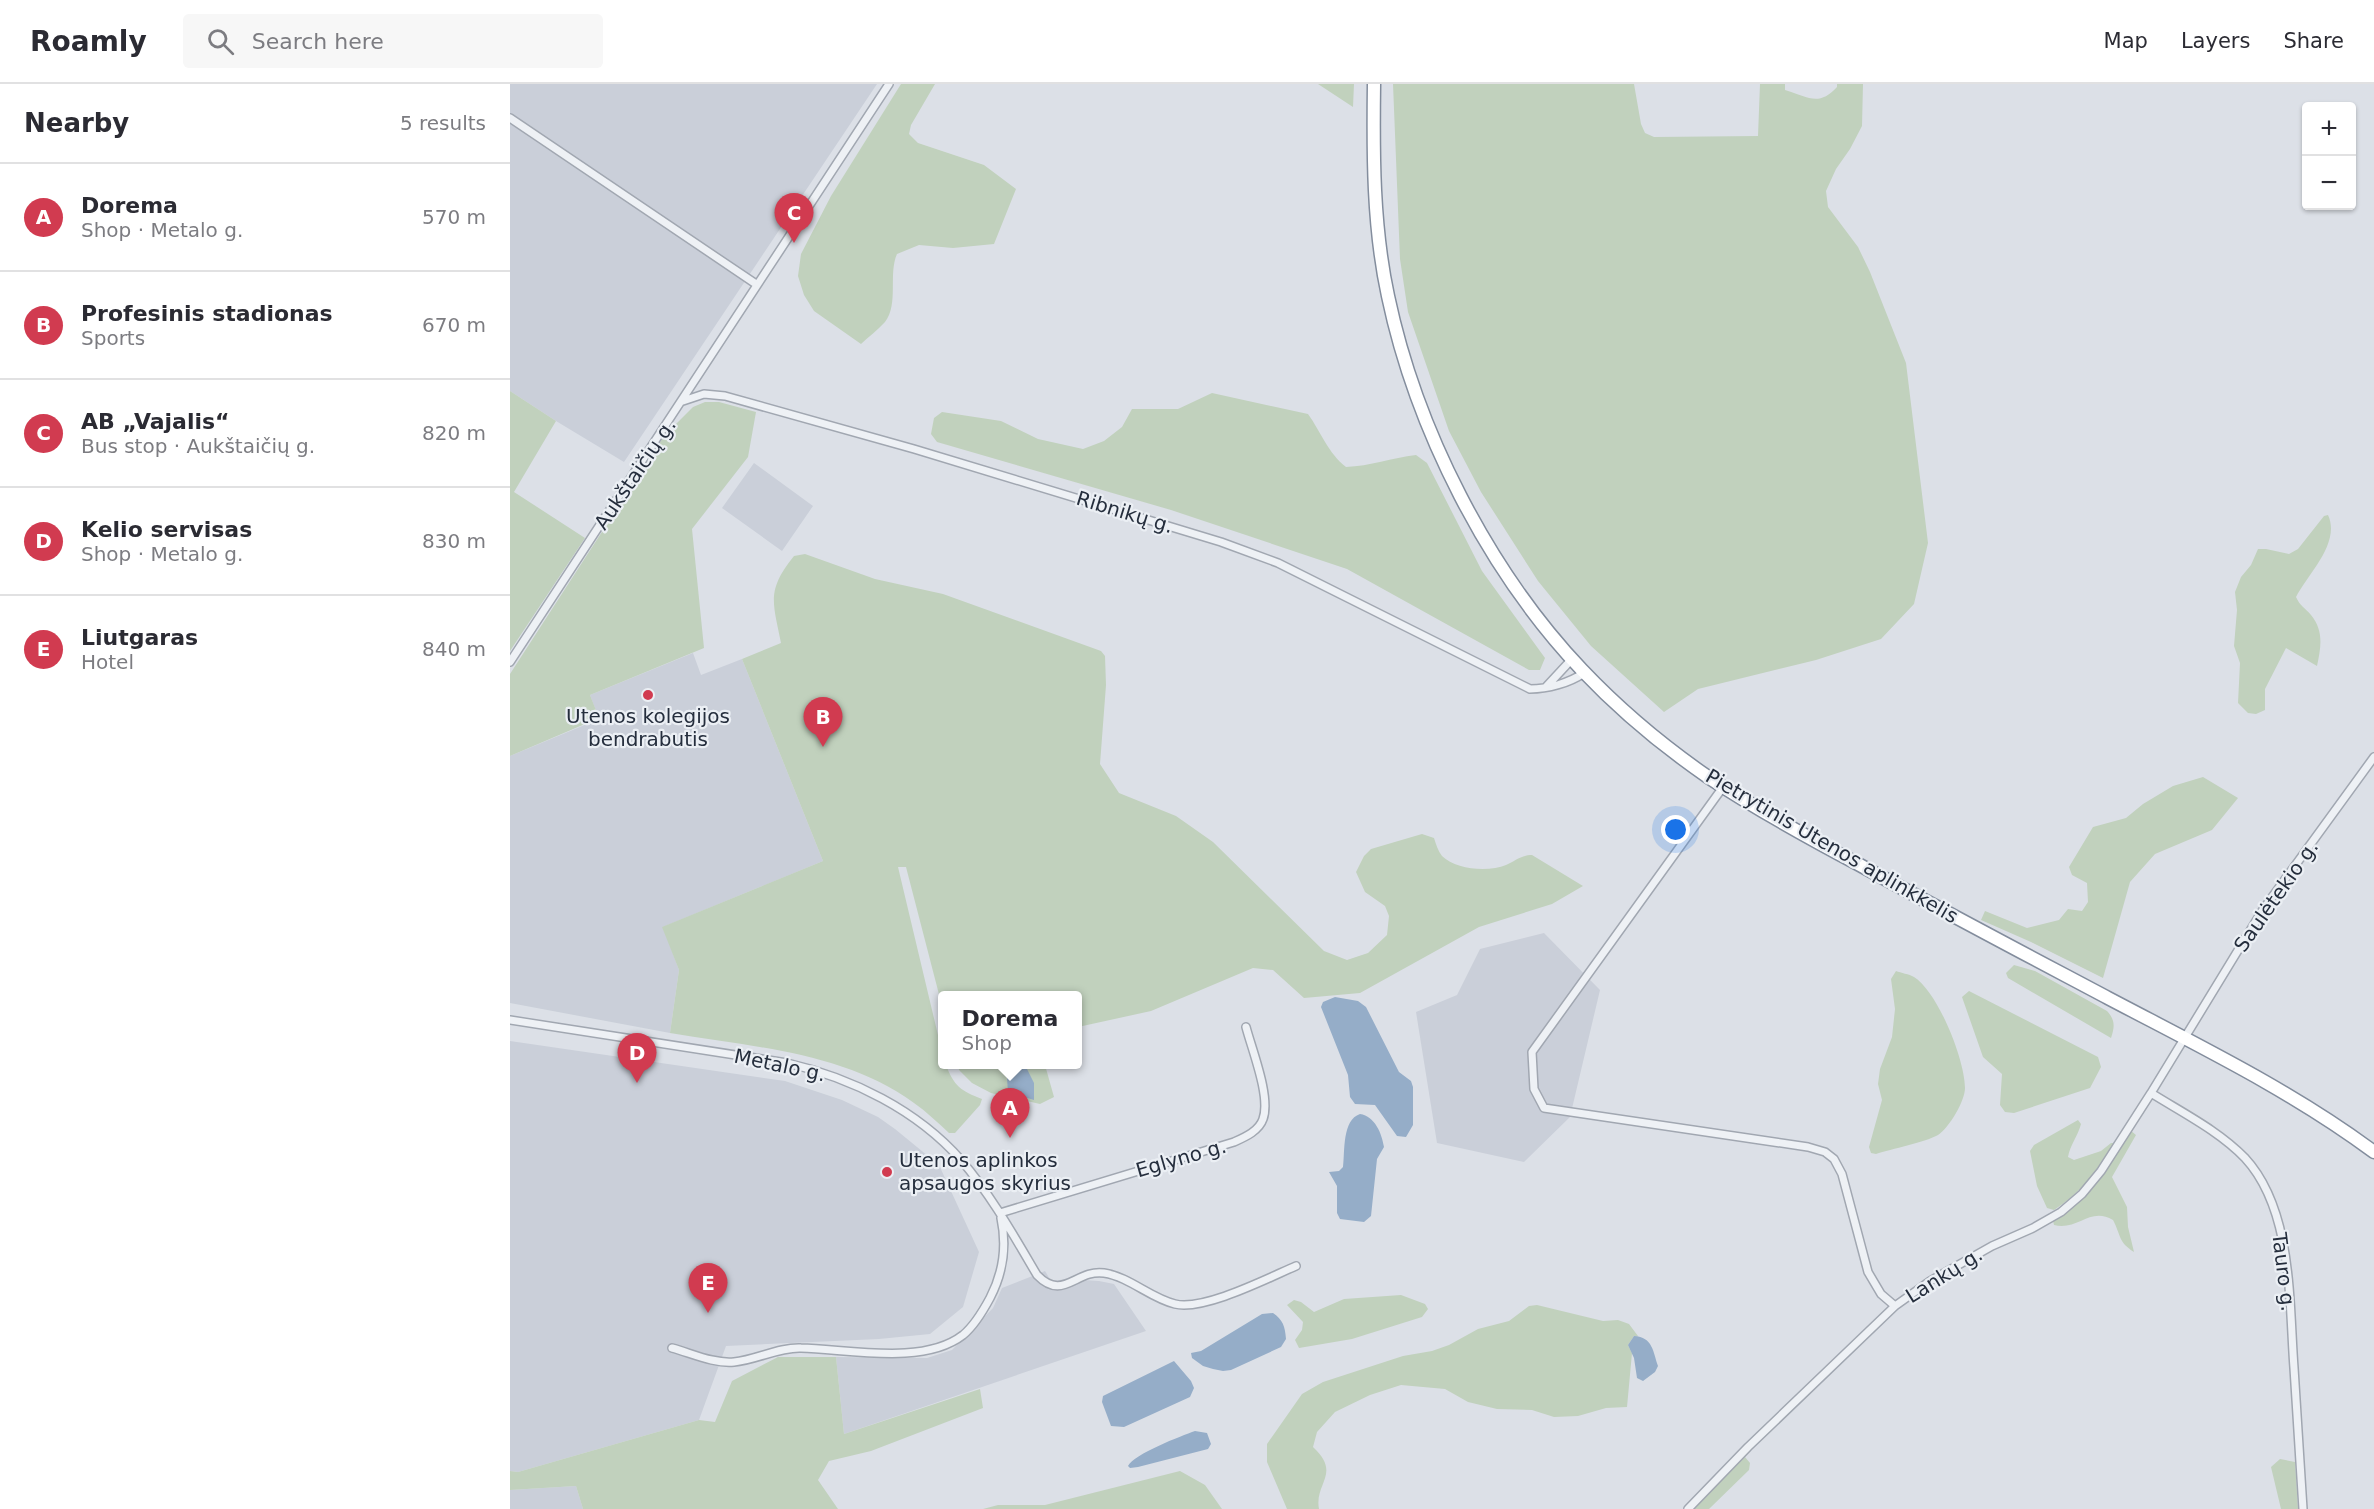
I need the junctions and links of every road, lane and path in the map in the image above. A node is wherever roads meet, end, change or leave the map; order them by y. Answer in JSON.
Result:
{"nodes":[{"id":1,"x":889,"y":84,"type":"edge"},
{"id":2,"x":1374,"y":84,"type":"edge"},
{"id":3,"x":510,"y":118,"type":"edge"},
{"id":4,"x":756,"y":284,"type":"junction"},
{"id":5,"x":683,"y":401,"type":"junction"},
{"id":6,"x":1572,"y":659,"type":"junction"},
{"id":7,"x":510,"y":662,"type":"edge"},
{"id":8,"x":1584,"y":673,"type":"junction"},
{"id":9,"x":1546,"y":687,"type":"junction"},
{"id":10,"x":2374,"y":757,"type":"edge"},
{"id":11,"x":1723,"y":787,"type":"junction"},
{"id":12,"x":510,"y":1020,"type":"edge"},
{"id":13,"x":1246,"y":1027,"type":"dead end"},
{"id":14,"x":2184,"y":1038,"type":"junction"},
{"id":15,"x":2151,"y":1093,"type":"junction"},
{"id":16,"x":2374,"y":1152,"type":"edge"},
{"id":17,"x":1000,"y":1213,"type":"junction"},
{"id":18,"x":1296,"y":1266,"type":"dead end"},
{"id":19,"x":1895,"y":1306,"type":"junction"},
{"id":20,"x":672,"y":1348,"type":"dead end"},
{"id":21,"x":1688,"y":1509,"type":"edge"},
{"id":22,"x":2303,"y":1509,"type":"edge"}],
"edges":[{"from":1,"to":4,"type":"street","name":"Aukštaičių g."},
{"from":2,"to":6,"type":"highway","name":"Pietrytinis Utenos aplinkkelis"},
{"from":3,"to":4,"type":"street"},
{"from":4,"to":5,"type":"street","name":"Aukštaičių g."},
{"from":5,"to":7,"type":"street","name":"Aukštaičių g."},
{"from":5,"to":9,"type":"street","name":"Ribnikų g."},
{"from":6,"to":8,"type":"highway","name":"Pietrytinis Utenos aplinkkelis"},
{"from":6,"to":9,"type":"street"},
{"from":8,"to":9,"type":"street","name":"Ribnikų g."},
{"from":8,"to":11,"type":"highway","name":"Pietrytinis Utenos aplinkkelis"},
{"from":10,"to":14,"type":"street","name":"Saulėtekio g."},
{"from":11,"to":14,"type":"highway","name":"Pietrytinis Utenos aplinkkelis"},
{"from":11,"to":19,"type":"street"},
{"from":12,"to":17,"type":"street","name":"Metalo g."},
{"from":13,"to":17,"type":"street","name":"Eglyno g."},
{"from":14,"to":15,"type":"street","name":"Lankų g."},
{"from":14,"to":16,"type":"highway","name":"Pietrytinis Utenos aplinkkelis"},
{"from":15,"to":19,"type":"street","name":"Lankų g."},
{"from":15,"to":22,"type":"street","name":"Tauro g."},
{"from":17,"to":18,"type":"street","name":"Metalo g."},
{"from":17,"to":20,"type":"street"},
{"from":19,"to":21,"type":"street","name":"Lankų g."}]}
